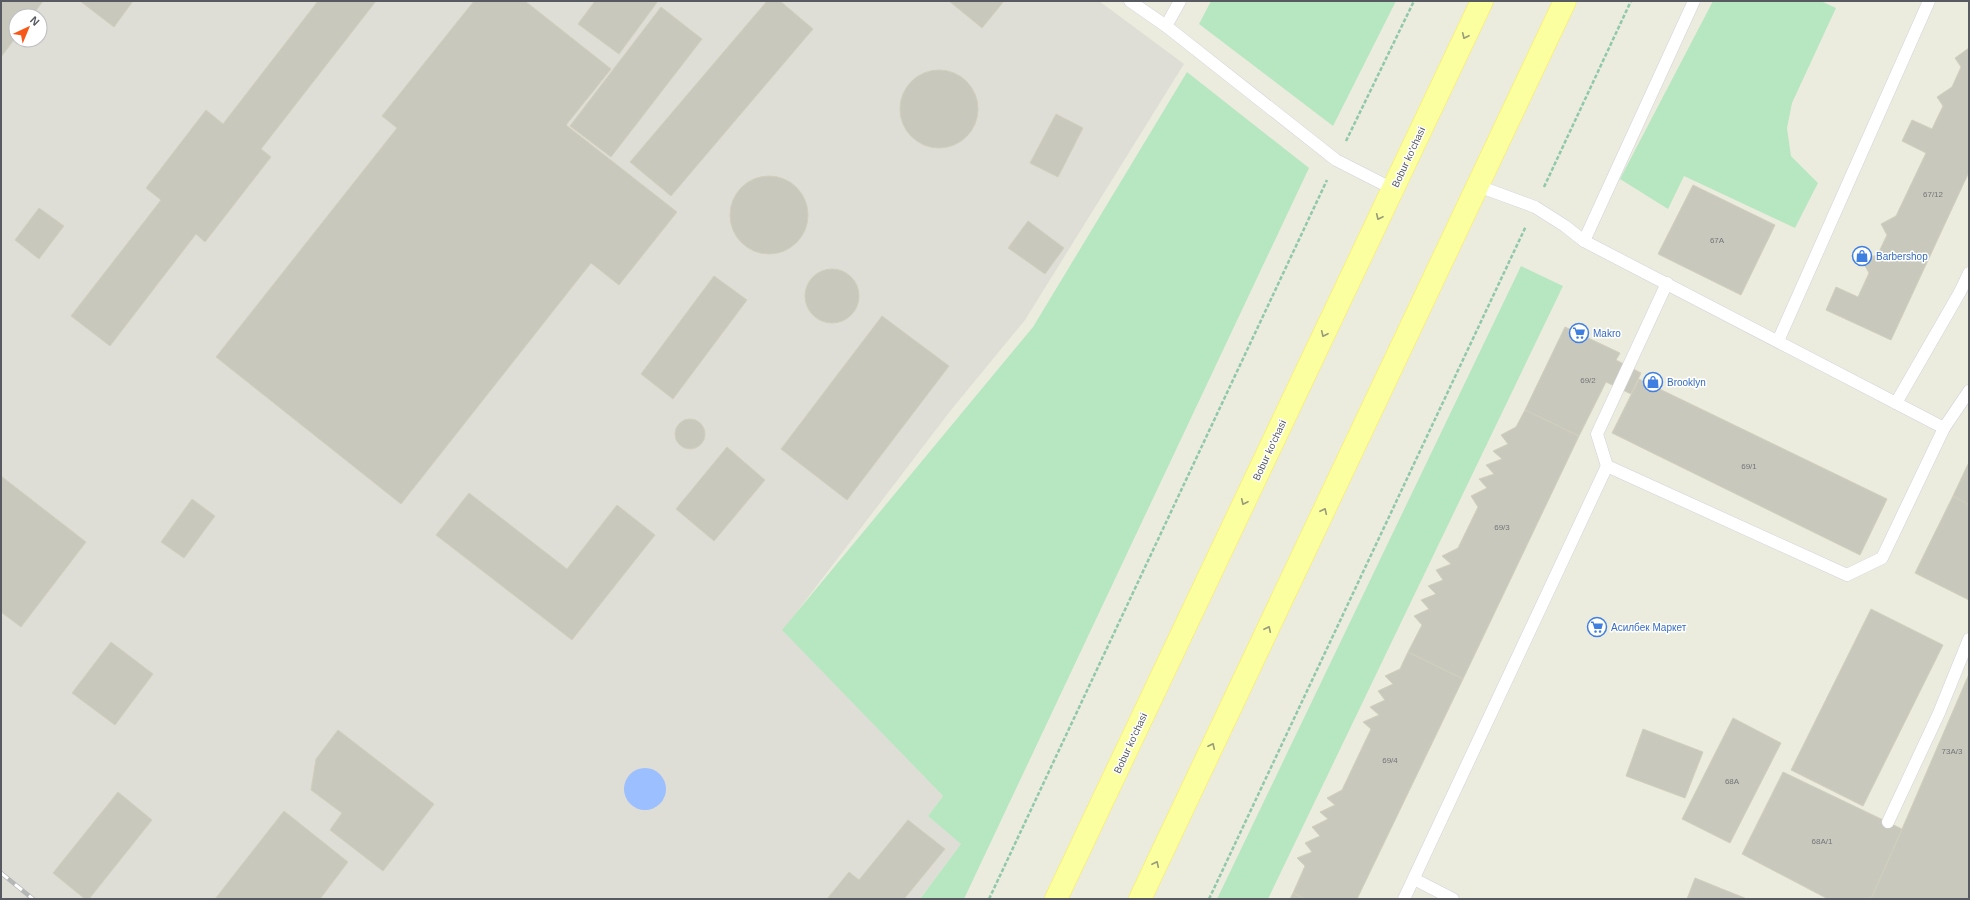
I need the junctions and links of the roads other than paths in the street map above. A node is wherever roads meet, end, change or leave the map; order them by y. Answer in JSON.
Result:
{"nodes":[{"id":1,"x":1130,"y":1,"type":"edge"},
{"id":2,"x":1180,"y":1,"type":"edge"},
{"id":3,"x":1482,"y":1,"type":"edge"},
{"id":4,"x":1565,"y":1,"type":"edge"},
{"id":5,"x":1694,"y":1,"type":"edge"},
{"id":6,"x":1929,"y":1,"type":"edge"},
{"id":7,"x":1166,"y":26,"type":"junction"},
{"id":8,"x":1478,"y":186,"type":"junction"},
{"id":9,"x":1393,"y":188,"type":"junction"},
{"id":10,"x":1584,"y":241,"type":"junction"},
{"id":11,"x":1969,"y":273,"type":"edge"},
{"id":12,"x":1667,"y":284,"type":"junction"},
{"id":13,"x":1778,"y":341,"type":"junction"},
{"id":14,"x":1969,"y":391,"type":"edge"},
{"id":15,"x":1896,"y":403,"type":"junction"},
{"id":16,"x":1944,"y":428,"type":"junction"},
{"id":17,"x":1607,"y":466,"type":"junction"},
{"id":18,"x":1969,"y":640,"type":"edge"},
{"id":19,"x":1888,"y":822,"type":"dead end"},
{"id":20,"x":1414,"y":879,"type":"junction"},
{"id":21,"x":1056,"y":899,"type":"edge"},
{"id":22,"x":1140,"y":899,"type":"edge"},
{"id":23,"x":1404,"y":899,"type":"edge"},
{"id":24,"x":1453,"y":899,"type":"edge"}],
"edges":[{"from":1,"to":7,"type":"lane"},
{"from":2,"to":7,"type":"lane"},
{"from":3,"to":9,"type":"main road","name":"Bobur ko'chasi","one_way":true},
{"from":4,"to":8,"type":"main road"},
{"from":5,"to":10,"type":"lane"},
{"from":6,"to":13,"type":"lane"},
{"from":7,"to":9,"type":"lane"},
{"from":8,"to":10,"type":"lane"},
{"from":22,"to":8,"type":"main road","one_way":true},
{"from":9,"to":21,"type":"main road","name":"Bobur ko'chasi","one_way":true},
{"from":10,"to":12,"type":"lane"},
{"from":11,"to":15,"type":"lane"},
{"from":12,"to":13,"type":"lane"},
{"from":12,"to":17,"type":"lane"},
{"from":13,"to":15,"type":"lane"},
{"from":14,"to":16,"type":"lane"},
{"from":15,"to":16,"type":"lane"},
{"from":16,"to":17,"type":"lane"},
{"from":17,"to":20,"type":"lane"},
{"from":18,"to":19,"type":"lane"},
{"from":20,"to":23,"type":"lane"},
{"from":20,"to":24,"type":"lane"}]}
